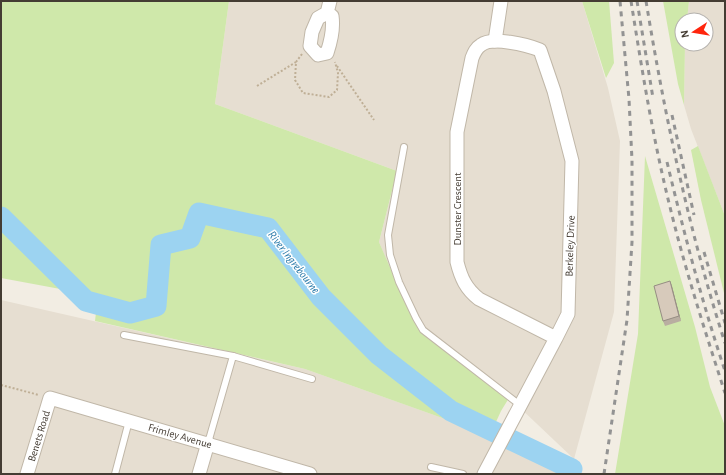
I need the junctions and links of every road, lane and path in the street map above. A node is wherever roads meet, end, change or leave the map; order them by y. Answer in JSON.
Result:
{"nodes":[{"id":1,"x":501,"y":1,"type":"edge"},
{"id":2,"x":328,"y":7,"type":"edge"},
{"id":3,"x":494,"y":41,"type":"junction"},
{"id":4,"x":310,"y":46,"type":"junction"},
{"id":5,"x":331,"y":58,"type":"junction"},
{"id":6,"x":296,"y":62,"type":"junction"},
{"id":7,"x":257,"y":86,"type":"dead end"},
{"id":8,"x":374,"y":120,"type":"dead end"},
{"id":9,"x":404,"y":147,"type":"dead end"},
{"id":10,"x":124,"y":335,"type":"dead end"},
{"id":11,"x":556,"y":338,"type":"junction"},
{"id":12,"x":233,"y":356,"type":"junction"},
{"id":13,"x":312,"y":379,"type":"dead end"},
{"id":14,"x":1,"y":385,"type":"edge"},
{"id":15,"x":50,"y":398,"type":"junction"},
{"id":16,"x":518,"y":410,"type":"junction"},
{"id":17,"x":129,"y":421,"type":"junction"},
{"id":18,"x":208,"y":443,"type":"junction"},
{"id":19,"x":431,"y":468,"type":"dead end"},
{"id":20,"x":27,"y":474,"type":"edge"},
{"id":21,"x":115,"y":474,"type":"edge"},
{"id":22,"x":199,"y":474,"type":"edge"},
{"id":23,"x":310,"y":474,"type":"edge"},
{"id":24,"x":463,"y":474,"type":"edge"},
{"id":25,"x":484,"y":474,"type":"edge"}],
"edges":[{"from":1,"to":3,"type":"street"},
{"from":2,"to":4,"type":"street"},
{"from":2,"to":5,"type":"street"},
{"from":3,"to":11,"type":"street","name":"Berkeley Drive"},
{"from":3,"to":11,"type":"street","name":"Dunster Crescent"},
{"from":4,"to":5,"type":"street"},
{"from":4,"to":6,"type":"path"},
{"from":5,"to":6,"type":"path"},
{"from":5,"to":8,"type":"path"},
{"from":6,"to":7,"type":"path"},
{"from":9,"to":16,"type":"lane"},
{"from":10,"to":12,"type":"lane"},
{"from":11,"to":16,"type":"street","name":"Berkeley Drive"},
{"from":12,"to":13,"type":"lane"},
{"from":12,"to":18,"type":"lane"},
{"from":14,"to":15,"type":"path"},
{"from":15,"to":17,"type":"street","name":"Frimley Avenue"},
{"from":15,"to":20,"type":"street","name":"Benets Road"},
{"from":16,"to":25,"type":"street","name":"Berkeley Drive"},
{"from":17,"to":18,"type":"street","name":"Frimley Avenue"},
{"from":17,"to":21,"type":"lane"},
{"from":18,"to":22,"type":"street"},
{"from":18,"to":23,"type":"street","name":"Frimley Avenue"},
{"from":19,"to":24,"type":"lane"}]}
